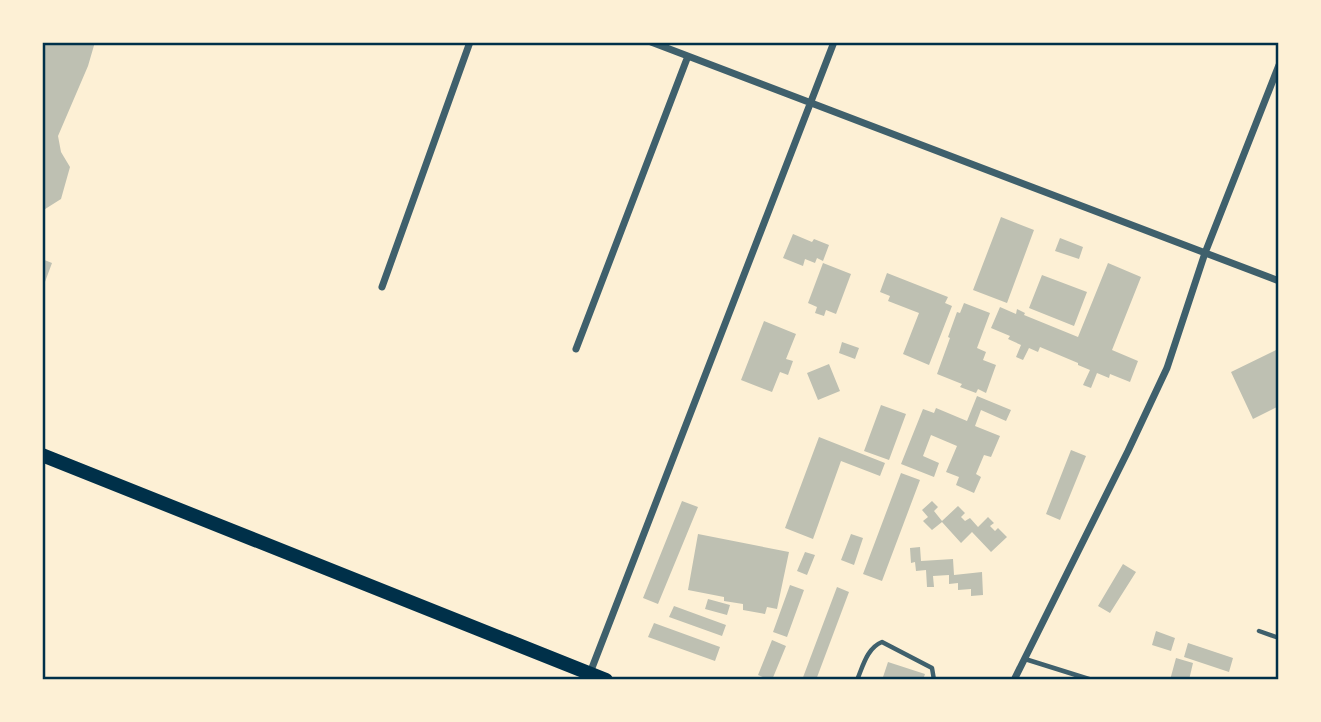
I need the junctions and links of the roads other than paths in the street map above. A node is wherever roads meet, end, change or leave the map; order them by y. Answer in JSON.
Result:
{"nodes":[{"id":1,"x":470,"y":42,"type":"edge"},
{"id":2,"x":651,"y":42,"type":"edge"},
{"id":3,"x":834,"y":42,"type":"edge"},
{"id":4,"x":688,"y":56,"type":"junction"},
{"id":5,"x":1279,"y":65,"type":"edge"},
{"id":6,"x":811,"y":104,"type":"junction"},
{"id":7,"x":1205,"y":253,"type":"junction"},
{"id":8,"x":1279,"y":281,"type":"edge"},
{"id":9,"x":382,"y":287,"type":"dead end"},
{"id":10,"x":576,"y":349,"type":"dead end"},
{"id":11,"x":42,"y":455,"type":"edge"},
{"id":12,"x":1259,"y":631,"type":"dead end"},
{"id":13,"x":1279,"y":638,"type":"edge"},
{"id":14,"x":1025,"y":659,"type":"junction"},
{"id":15,"x":589,"y":674,"type":"junction"},
{"id":16,"x":606,"y":680,"type":"edge"},
{"id":17,"x":856,"y":680,"type":"edge"},
{"id":18,"x":934,"y":680,"type":"edge"},
{"id":19,"x":1014,"y":680,"type":"edge"},
{"id":20,"x":1092,"y":680,"type":"edge"}],
"edges":[{"from":1,"to":9,"type":"street"},
{"from":2,"to":4,"type":"street"},
{"from":3,"to":6,"type":"street"},
{"from":4,"to":6,"type":"street"},
{"from":4,"to":10,"type":"street"},
{"from":5,"to":7,"type":"street"},
{"from":6,"to":7,"type":"street"},
{"from":6,"to":15,"type":"street"},
{"from":7,"to":8,"type":"street"},
{"from":7,"to":14,"type":"street"},
{"from":11,"to":15,"type":"highway"},
{"from":12,"to":13,"type":"lane"},
{"from":14,"to":19,"type":"street"},
{"from":14,"to":20,"type":"lane"},
{"from":15,"to":16,"type":"highway"},
{"from":17,"to":18,"type":"lane"}]}
